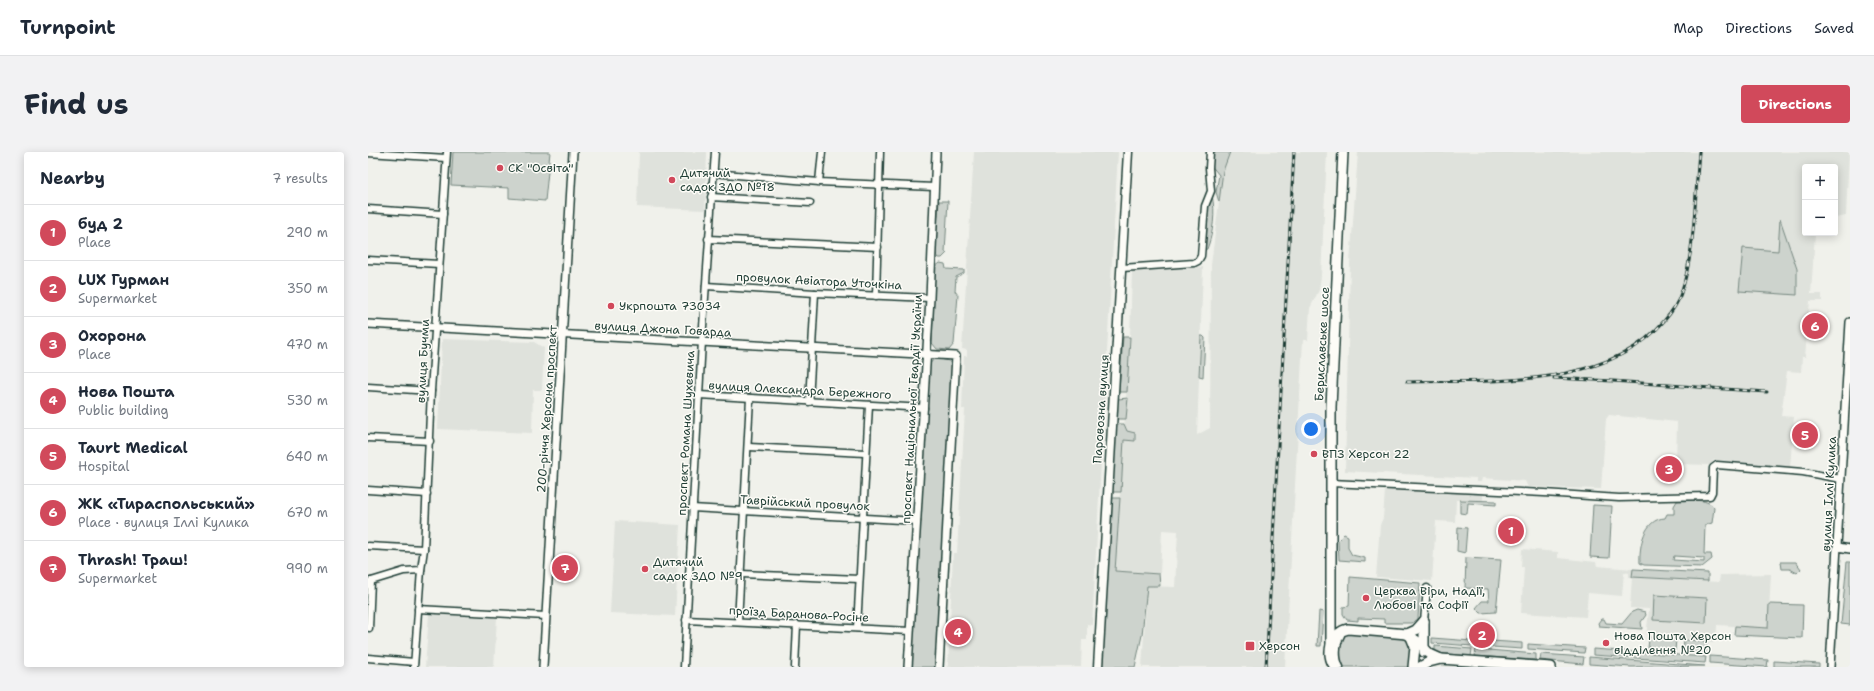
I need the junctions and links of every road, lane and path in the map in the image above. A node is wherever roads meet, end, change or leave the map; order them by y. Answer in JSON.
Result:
{"nodes":[{"id":1,"x":573,"y":152,"type":"edge"},
{"id":2,"x":715,"y":152,"type":"edge"},
{"id":3,"x":822,"y":152,"type":"edge"},
{"id":4,"x":880,"y":152,"type":"edge"},
{"id":5,"x":936,"y":152,"type":"edge"},
{"id":6,"x":1128,"y":152,"type":"edge"},
{"id":7,"x":1210,"y":152,"type":"edge"},
{"id":8,"x":1343,"y":152,"type":"edge"},
{"id":9,"x":368,"y":153,"type":"edge"},
{"id":10,"x":447,"y":155,"type":"edge"},
{"id":11,"x":713,"y":173,"type":"junction"},
{"id":12,"x":819,"y":182,"type":"junction"},
{"id":13,"x":879,"y":185,"type":"junction"},
{"id":14,"x":934,"y":187,"type":"junction"},
{"id":15,"x":711,"y":197,"type":"junction"},
{"id":16,"x":810,"y":203,"type":"dead end"},
{"id":17,"x":368,"y":209,"type":"edge"},
{"id":18,"x":443,"y":214,"type":"junction"},
{"id":19,"x":708,"y":239,"type":"junction"},
{"id":20,"x":878,"y":248,"type":"junction"},
{"id":21,"x":368,"y":260,"type":"edge"},
{"id":22,"x":439,"y":264,"type":"junction"},
{"id":23,"x":1122,"y":268,"type":"junction"},
{"id":24,"x":706,"y":286,"type":"junction"},
{"id":25,"x":815,"y":293,"type":"junction"},
{"id":26,"x":876,"y":296,"type":"junction"},
{"id":27,"x":930,"y":298,"type":"junction"},
{"id":28,"x":1850,"y":322,"type":"edge"},
{"id":29,"x":368,"y":324,"type":"edge"},
{"id":30,"x":436,"y":327,"type":"junction"},
{"id":31,"x":563,"y":334,"type":"junction"},
{"id":32,"x":702,"y":341,"type":"junction"},
{"id":33,"x":812,"y":347,"type":"junction"},
{"id":34,"x":926,"y":355,"type":"junction"},
{"id":35,"x":368,"y":387,"type":"edge"},
{"id":36,"x":431,"y":391,"type":"junction"},
{"id":37,"x":699,"y":395,"type":"junction"},
{"id":38,"x":750,"y":398,"type":"junction"},
{"id":39,"x":810,"y":402,"type":"junction"},
{"id":40,"x":869,"y":405,"type":"junction"},
{"id":41,"x":924,"y":408,"type":"junction"},
{"id":42,"x":368,"y":438,"type":"edge"},
{"id":43,"x":430,"y":442,"type":"junction"},
{"id":44,"x":749,"y":447,"type":"junction"},
{"id":45,"x":865,"y":453,"type":"junction"},
{"id":46,"x":1841,"y":479,"type":"junction"},
{"id":47,"x":1331,"y":483,"type":"junction"},
{"id":48,"x":368,"y":490,"type":"edge"},
{"id":49,"x":427,"y":494,"type":"junction"},
{"id":50,"x":692,"y":508,"type":"junction"},
{"id":51,"x":744,"y":511,"type":"junction"},
{"id":52,"x":862,"y":517,"type":"junction"},
{"id":53,"x":917,"y":520,"type":"junction"},
{"id":54,"x":368,"y":546,"type":"edge"},
{"id":55,"x":1838,"y":547,"type":"junction"},
{"id":56,"x":1850,"y":548,"type":"edge"},
{"id":57,"x":424,"y":549,"type":"junction"},
{"id":58,"x":421,"y":570,"type":"junction"},
{"id":59,"x":742,"y":574,"type":"junction"},
{"id":60,"x":859,"y":579,"type":"junction"},
{"id":61,"x":369,"y":581,"type":"edge"},
{"id":62,"x":1427,"y":588,"type":"dead end"},
{"id":63,"x":418,"y":610,"type":"junction"},
{"id":64,"x":1331,"y":610,"type":"junction"},
{"id":65,"x":546,"y":616,"type":"junction"},
{"id":66,"x":686,"y":620,"type":"junction"},
{"id":67,"x":738,"y":622,"type":"junction"},
{"id":68,"x":1424,"y":622,"type":"junction"},
{"id":69,"x":797,"y":625,"type":"junction"},
{"id":70,"x":369,"y":628,"type":"edge"},
{"id":71,"x":857,"y":628,"type":"junction"},
{"id":72,"x":1348,"y":629,"type":"junction"},
{"id":73,"x":910,"y":630,"type":"junction"},
{"id":74,"x":1409,"y":635,"type":"junction"},
{"id":75,"x":1424,"y":649,"type":"junction"},
{"id":76,"x":1330,"y":651,"type":"junction"},
{"id":77,"x":368,"y":658,"type":"edge"},
{"id":78,"x":1441,"y":659,"type":"junction"},
{"id":79,"x":414,"y":664,"type":"edge"},
{"id":80,"x":1422,"y":666,"type":"edge"},
{"id":81,"x":1530,"y":666,"type":"edge"},
{"id":82,"x":543,"y":667,"type":"edge"},
{"id":83,"x":684,"y":667,"type":"edge"},
{"id":84,"x":795,"y":667,"type":"edge"},
{"id":85,"x":908,"y":667,"type":"edge"},
{"id":86,"x":939,"y":667,"type":"edge"},
{"id":87,"x":1098,"y":667,"type":"edge"},
{"id":88,"x":1329,"y":667,"type":"edge"},
{"id":89,"x":1335,"y":667,"type":"edge"},
{"id":90,"x":1340,"y":667,"type":"edge"},
{"id":91,"x":1413,"y":667,"type":"edge"},
{"id":92,"x":1551,"y":667,"type":"edge"},
{"id":93,"x":1830,"y":667,"type":"edge"}],
"edges":[{"from":1,"to":31,"type":"street","name":"200-річчя Херсона проспект"},
{"from":2,"to":11,"type":"street","name":"проспект Романа Шухевича"},
{"from":3,"to":12,"type":"street"},
{"from":4,"to":13,"type":"street"},
{"from":5,"to":14,"type":"street","name":"проспект Національної Гвардії України"},
{"from":6,"to":23,"type":"main road","name":"Паровозна вулиця"},
{"from":7,"to":23,"type":"street"},
{"from":8,"to":47,"type":"main road","name":"Бериславське шосе"},
{"from":9,"to":10,"type":"street"},
{"from":10,"to":18,"type":"street","name":"вулиця Бучми"},
{"from":11,"to":12,"type":"street"},
{"from":11,"to":15,"type":"street","name":"проспект Романа Шухевича"},
{"from":12,"to":13,"type":"street"},
{"from":13,"to":14,"type":"street"},
{"from":13,"to":20,"type":"street"},
{"from":14,"to":27,"type":"street","name":"проспект Національної Гвардії України"},
{"from":15,"to":16,"type":"street"},
{"from":15,"to":19,"type":"street","name":"проспект Романа Шухевича"},
{"from":17,"to":18,"type":"street"},
{"from":18,"to":22,"type":"street","name":"вулиця Бучми"},
{"from":19,"to":20,"type":"street"},
{"from":19,"to":24,"type":"street","name":"проспект Романа Шухевича"},
{"from":20,"to":26,"type":"street"},
{"from":21,"to":22,"type":"street"},
{"from":22,"to":30,"type":"street","name":"вулиця Бучми"},
{"from":23,"to":87,"type":"main road","name":"Паровозна вулиця"},
{"from":24,"to":25,"type":"street","name":"провулок Авіатора Уточкіна"},
{"from":24,"to":32,"type":"street","name":"проспект Романа Шухевича"},
{"from":25,"to":26,"type":"street","name":"провулок Авіатора Уточкіна"},
{"from":25,"to":33,"type":"street"},
{"from":26,"to":27,"type":"street","name":"провулок Авіатора Уточкіна"},
{"from":27,"to":34,"type":"street","name":"проспект Національної Гвардії України"},
{"from":28,"to":46,"type":"street","name":"вулиця Іллі Кулика"},
{"from":29,"to":30,"type":"street","name":"вулиця Джона Говарда"},
{"from":30,"to":31,"type":"street","name":"вулиця Джона Говарда"},
{"from":30,"to":36,"type":"street","name":"вулиця Бучми"},
{"from":31,"to":32,"type":"street","name":"вулиця Джона Говарда"},
{"from":31,"to":65,"type":"street","name":"200-річчя Херсона проспект"},
{"from":32,"to":33,"type":"street","name":"вулиця Джона Говарда"},
{"from":32,"to":37,"type":"street","name":"проспект Романа Шухевича"},
{"from":33,"to":34,"type":"street","name":"вулиця Джона Говарда"},
{"from":33,"to":39,"type":"street"},
{"from":34,"to":41,"type":"street","name":"проспект Національної Гвардії України"},
{"from":34,"to":86,"type":"street","name":"вулиця Джона Говарда"},
{"from":35,"to":36,"type":"street"},
{"from":36,"to":43,"type":"street","name":"вулиця Бучми"},
{"from":37,"to":38,"type":"street","name":"вулиця Олександра Бережного"},
{"from":37,"to":50,"type":"street","name":"проспект Романа Шухевича"},
{"from":38,"to":39,"type":"street","name":"вулиця Олександра Бережного"},
{"from":38,"to":44,"type":"street"},
{"from":39,"to":40,"type":"street","name":"вулиця Олександра Бережного"},
{"from":40,"to":41,"type":"street","name":"вулиця Олександра Бережного"},
{"from":40,"to":45,"type":"street"},
{"from":41,"to":53,"type":"street","name":"проспект Національної Гвардії України"},
{"from":42,"to":43,"type":"street"},
{"from":43,"to":49,"type":"street","name":"вулиця Бучми"},
{"from":44,"to":45,"type":"street"},
{"from":44,"to":51,"type":"street"},
{"from":45,"to":52,"type":"street"},
{"from":46,"to":47,"type":"street"},
{"from":46,"to":55,"type":"street","name":"вулиця Іллі Кулика"},
{"from":47,"to":64,"type":"main road","name":"Бериславське шосе"},
{"from":48,"to":49,"type":"street"},
{"from":49,"to":57,"type":"street","name":"вулиця Бучми"},
{"from":50,"to":51,"type":"street","name":"Таврійський провулок"},
{"from":50,"to":66,"type":"street","name":"проспект Романа Шухевича"},
{"from":51,"to":52,"type":"street","name":"Таврійський провулок"},
{"from":51,"to":59,"type":"street"},
{"from":52,"to":53,"type":"street","name":"Таврійський провулок"},
{"from":52,"to":60,"type":"street"},
{"from":53,"to":73,"type":"street","name":"проспект Національної Гвардії України"},
{"from":54,"to":57,"type":"street"},
{"from":55,"to":56,"type":"street"},
{"from":55,"to":93,"type":"street","name":"вулиця Іллі Кулика"},
{"from":57,"to":58,"type":"street","name":"вулиця Бучми"},
{"from":58,"to":61,"type":"street"},
{"from":58,"to":63,"type":"street","name":"вулиця Бучми"},
{"from":59,"to":60,"type":"street"},
{"from":59,"to":67,"type":"street"},
{"from":60,"to":71,"type":"street"},
{"from":61,"to":70,"type":"street"},
{"from":62,"to":68,"type":"street"},
{"from":63,"to":65,"type":"street"},
{"from":63,"to":79,"type":"street","name":"вулиця Бучми"},
{"from":64,"to":72,"type":"main road"},
{"from":64,"to":76,"type":"main road","name":"Бериславське шосе"},
{"from":65,"to":82,"type":"street","name":"200-річчя Херсона проспект"},
{"from":66,"to":67,"type":"street","name":"проїзд Баранова-Росіне"},
{"from":66,"to":83,"type":"street","name":"проспект Романа Шухевича"},
{"from":67,"to":69,"type":"street","name":"проїзд Баранова-Росіне"},
{"from":68,"to":74,"type":"main road"},
{"from":68,"to":75,"type":"main road"},
{"from":69,"to":71,"type":"street","name":"проїзд Баранова-Росіне"},
{"from":69,"to":84,"type":"street"},
{"from":71,"to":73,"type":"street","name":"проїзд Баранова-Росіне"},
{"from":72,"to":74,"type":"main road"},
{"from":72,"to":76,"type":"main road"},
{"from":72,"to":90,"type":"street"},
{"from":73,"to":85,"type":"street","name":"проспект Національної Гвардії України"},
{"from":74,"to":75,"type":"main road"},
{"from":74,"to":91,"type":"main road"},
{"from":75,"to":78,"type":"main road"},
{"from":75,"to":80,"type":"main road"},
{"from":76,"to":88,"type":"main road","name":"Бериславське шосе"},
{"from":76,"to":89,"type":"main road"},
{"from":77,"to":79,"type":"street"},
{"from":78,"to":80,"type":"main road"},
{"from":78,"to":81,"type":"main road"},
{"from":81,"to":92,"type":"main road"}]}
